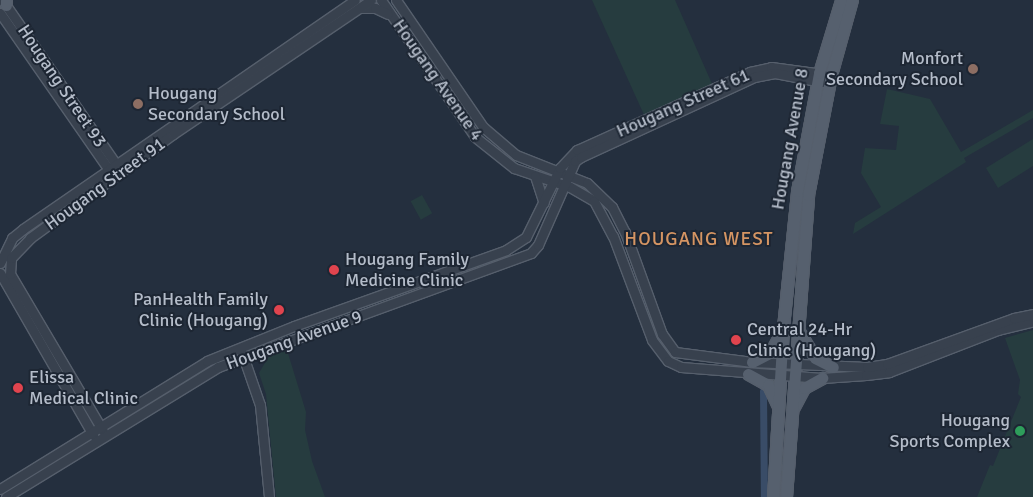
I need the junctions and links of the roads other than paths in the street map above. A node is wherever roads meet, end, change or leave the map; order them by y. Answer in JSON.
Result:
{"nodes":[{"id":1,"x":371,"y":0,"type":"edge"},
{"id":2,"x":382,"y":0,"type":"edge"},
{"id":3,"x":396,"y":0,"type":"edge"},
{"id":4,"x":404,"y":0,"type":"edge"},
{"id":5,"x":841,"y":0,"type":"edge"},
{"id":6,"x":852,"y":0,"type":"edge"},
{"id":7,"x":352,"y":3,"type":"edge"},
{"id":8,"x":3,"y":5,"type":"edge"},
{"id":9,"x":403,"y":11,"type":"junction"},
{"id":10,"x":393,"y":17,"type":"junction"},
{"id":11,"x":818,"y":77,"type":"junction"},
{"id":12,"x":830,"y":79,"type":"junction"},
{"id":13,"x":572,"y":158,"type":"junction"},
{"id":14,"x":539,"y":165,"type":"junction"},
{"id":15,"x":115,"y":170,"type":"junction"},
{"id":16,"x":558,"y":173,"type":"junction"},
{"id":17,"x":535,"y":176,"type":"junction"},
{"id":18,"x":566,"y":181,"type":"junction"},
{"id":19,"x":583,"y":181,"type":"junction"},
{"id":20,"x":553,"y":182,"type":"junction"},
{"id":21,"x":578,"y":191,"type":"junction"},
{"id":22,"x":71,"y":195,"type":"junction"},
{"id":23,"x":557,"y":201,"type":"junction"},
{"id":24,"x":544,"y":203,"type":"junction"},
{"id":25,"x":77,"y":204,"type":"junction"},
{"id":26,"x":0,"y":263,"type":"edge"},
{"id":27,"x":0,"y":273,"type":"edge"},
{"id":28,"x":1033,"y":314,"type":"edge"},
{"id":29,"x":1033,"y":322,"type":"edge"},
{"id":30,"x":783,"y":328,"type":"junction"},
{"id":31,"x":797,"y":328,"type":"junction"},
{"id":32,"x":957,"y":342,"type":"junction"},
{"id":33,"x":240,"y":348,"type":"junction"},
{"id":34,"x":244,"y":359,"type":"junction"},
{"id":35,"x":833,"y":367,"type":"junction"},
{"id":36,"x":750,"y":368,"type":"junction"},
{"id":37,"x":782,"y":369,"type":"junction"},
{"id":38,"x":795,"y":370,"type":"junction"},
{"id":39,"x":822,"y":378,"type":"junction"},
{"id":40,"x":779,"y":410,"type":"junction"},
{"id":41,"x":792,"y":410,"type":"junction"},
{"id":42,"x":100,"y":426,"type":"junction"},
{"id":43,"x":91,"y":431,"type":"junction"},
{"id":44,"x":106,"y":435,"type":"junction"},
{"id":45,"x":97,"y":441,"type":"junction"},
{"id":46,"x":0,"y":489,"type":"edge"},
{"id":47,"x":6,"y":497,"type":"edge"},
{"id":48,"x":269,"y":497,"type":"edge"},
{"id":49,"x":773,"y":497,"type":"edge"},
{"id":50,"x":786,"y":497,"type":"edge"}],
"edges":[{"from":1,"to":7,"type":"street","name":"Hougang Street 91"},
{"from":2,"to":10,"type":"street","name":"Hougang Avenue 4"},
{"from":3,"to":9,"type":"street","name":"Hougang Avenue 4"},
{"from":4,"to":9,"type":"street"},
{"from":5,"to":11,"type":"main road","name":"Hougang Avenue 8"},
{"from":6,"to":12,"type":"main road","name":"Hougang Avenue 8"},
{"from":7,"to":10,"type":"street"},
{"from":7,"to":15,"type":"street","name":"Hougang Street 91"},
{"from":8,"to":15,"type":"street","name":"Hougang Street 93"},
{"from":9,"to":14,"type":"street","name":"Hougang Avenue 4"},
{"from":10,"to":17,"type":"street","name":"Hougang Avenue 4"},
{"from":11,"to":12,"type":"street","name":"Hougang Street 61"},
{"from":11,"to":13,"type":"street","name":"Hougang Street 61"},
{"from":11,"to":30,"type":"main road","name":"Hougang Avenue 8"},
{"from":12,"to":31,"type":"main road","name":"Hougang Avenue 8"},
{"from":13,"to":14,"type":"street","name":"Hougang Street 61"},
{"from":13,"to":16,"type":"street"},
{"from":13,"to":18,"type":"street"},
{"from":13,"to":19,"type":"street"},
{"from":14,"to":16,"type":"street","name":"Hougang Avenue 4"},
{"from":15,"to":22,"type":"street","name":"Hougang Street 91"},
{"from":15,"to":25,"type":"street","name":"Hougang Street 91"},
{"from":16,"to":18,"type":"street","name":"Hougang Avenue 4"},
{"from":16,"to":20,"type":"street"},
{"from":17,"to":20,"type":"street","name":"Hougang Avenue 4"},
{"from":17,"to":24,"type":"street"},
{"from":18,"to":19,"type":"street","name":"Hougang Avenue 4"},
{"from":18,"to":20,"type":"street","name":"Hougang Avenue 4"},
{"from":18,"to":21,"type":"street","name":"Hougang Avenue 4"},
{"from":18,"to":23,"type":"street","name":"Hougang Avenue 9"},
{"from":19,"to":36,"type":"street","name":"Hougang Avenue 4"},
{"from":20,"to":24,"type":"street","name":"Hougang Avenue 9"},
{"from":21,"to":23,"type":"street"},
{"from":21,"to":36,"type":"street","name":"Hougang Avenue 4"},
{"from":22,"to":25,"type":"street"},
{"from":22,"to":26,"type":"street","name":"Hougang Street 91"},
{"from":23,"to":34,"type":"street","name":"Hougang Avenue 9"},
{"from":24,"to":33,"type":"street","name":"Hougang Avenue 9"},
{"from":25,"to":42,"type":"street","name":"Hougang Street 91"},
{"from":27,"to":43,"type":"street"},
{"from":28,"to":32,"type":"street","name":"Hougang Avenue 4"},
{"from":29,"to":32,"type":"street","name":"Hougang Avenue 4"},
{"from":30,"to":36,"type":"main road"},
{"from":30,"to":37,"type":"main road","name":"Hougang Avenue 8"},
{"from":31,"to":35,"type":"main road"},
{"from":31,"to":38,"type":"main road","name":"Hougang Avenue 8"},
{"from":32,"to":35,"type":"street","name":"Hougang Avenue 4"},
{"from":32,"to":39,"type":"street","name":"Hougang Avenue 4"},
{"from":33,"to":34,"type":"street"},
{"from":33,"to":42,"type":"street","name":"Hougang Avenue 9"},
{"from":34,"to":44,"type":"street","name":"Hougang Avenue 9"},
{"from":34,"to":48,"type":"street"},
{"from":35,"to":38,"type":"street","name":"Hougang Avenue 4"},
{"from":36,"to":37,"type":"street","name":"Hougang Avenue 4"},
{"from":36,"to":40,"type":"main road"},
{"from":37,"to":38,"type":"street","name":"Hougang Avenue 4"},
{"from":37,"to":40,"type":"main road","name":"Hougang Avenue 8"},
{"from":38,"to":39,"type":"street","name":"Hougang Avenue 4"},
{"from":38,"to":41,"type":"main road","name":"Hougang Avenue 8"},
{"from":39,"to":41,"type":"main road"},
{"from":40,"to":49,"type":"main road","name":"Hougang Avenue 8"},
{"from":41,"to":50,"type":"main road","name":"Hougang Avenue 8"},
{"from":42,"to":43,"type":"street","name":"Hougang Avenue 9"},
{"from":42,"to":44,"type":"street","name":"Hougang Street 91"},
{"from":43,"to":45,"type":"street"},
{"from":43,"to":46,"type":"street","name":"Hougang Avenue 9"},
{"from":44,"to":45,"type":"street","name":"Hougang Avenue 9"},
{"from":45,"to":47,"type":"street","name":"Hougang Avenue 9"}]}
